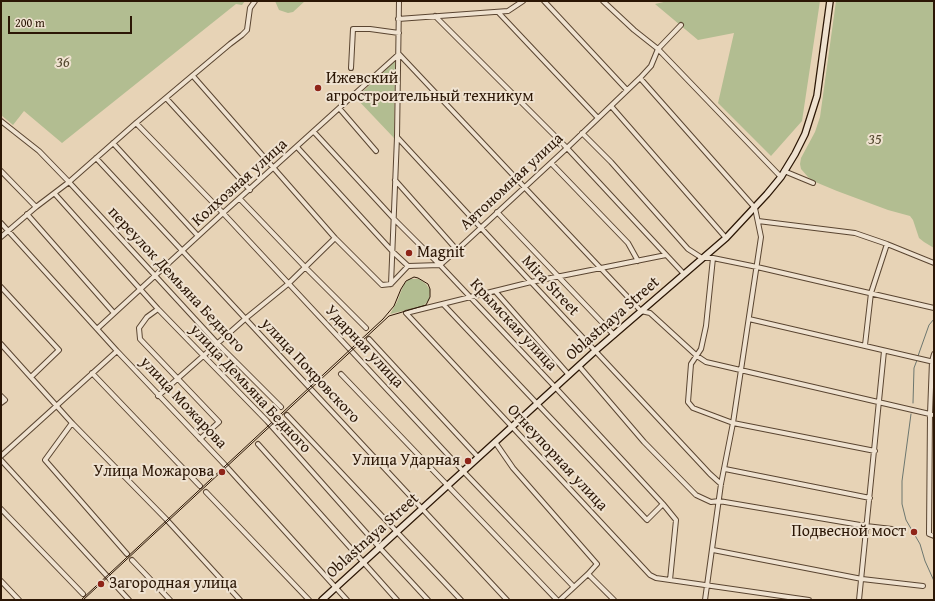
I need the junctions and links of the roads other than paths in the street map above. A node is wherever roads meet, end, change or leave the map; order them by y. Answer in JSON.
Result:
{"nodes":[{"id":1,"x":254,"y":1,"type":"edge"},
{"id":2,"x":399,"y":1,"type":"edge"},
{"id":3,"x":524,"y":1,"type":"edge"},
{"id":4,"x":544,"y":1,"type":"edge"},
{"id":5,"x":603,"y":1,"type":"edge"},
{"id":6,"x":830,"y":1,"type":"edge"},
{"id":7,"x":498,"y":12,"type":"junction"},
{"id":8,"x":435,"y":16,"type":"junction"},
{"id":9,"x":398,"y":19,"type":"junction"},
{"id":10,"x":681,"y":25,"type":"dead end"},
{"id":11,"x":398,"y":33,"type":"junction"},
{"id":12,"x":658,"y":48,"type":"junction"},
{"id":13,"x":399,"y":54,"type":"junction"},
{"id":14,"x":351,"y":68,"type":"dead end"},
{"id":15,"x":193,"y":76,"type":"junction"},
{"id":16,"x":640,"y":78,"type":"junction"},
{"id":17,"x":627,"y":90,"type":"junction"},
{"id":18,"x":166,"y":98,"type":"junction"},
{"id":19,"x":611,"y":106,"type":"junction"},
{"id":20,"x":339,"y":108,"type":"junction"},
{"id":21,"x":598,"y":118,"type":"junction"},
{"id":22,"x":1,"y":121,"type":"edge"},
{"id":23,"x":136,"y":123,"type":"junction"},
{"id":24,"x":314,"y":132,"type":"junction"},
{"id":25,"x":582,"y":133,"type":"junction"},
{"id":26,"x":397,"y":137,"type":"junction"},
{"id":27,"x":113,"y":142,"type":"junction"},
{"id":28,"x":297,"y":147,"type":"junction"},
{"id":29,"x":567,"y":148,"type":"junction"},
{"id":30,"x":376,"y":151,"type":"dead end"},
{"id":31,"x":96,"y":158,"type":"junction"},
{"id":32,"x":551,"y":162,"type":"junction"},
{"id":33,"x":274,"y":168,"type":"junction"},
{"id":34,"x":1,"y":171,"type":"edge"},
{"id":35,"x":783,"y":174,"type":"junction"},
{"id":36,"x":395,"y":180,"type":"junction"},
{"id":37,"x":69,"y":182,"type":"junction"},
{"id":38,"x":813,"y":183,"type":"dead end"},
{"id":39,"x":524,"y":186,"type":"junction"},
{"id":40,"x":250,"y":190,"type":"junction"},
{"id":41,"x":55,"y":194,"type":"junction"},
{"id":42,"x":240,"y":199,"type":"junction"},
{"id":43,"x":36,"y":207,"type":"junction"},
{"id":44,"x":755,"y":208,"type":"junction"},
{"id":45,"x":497,"y":212,"type":"junction"},
{"id":46,"x":223,"y":213,"type":"junction"},
{"id":47,"x":27,"y":214,"type":"junction"},
{"id":48,"x":394,"y":218,"type":"junction"},
{"id":49,"x":758,"y":221,"type":"junction"},
{"id":50,"x":1,"y":223,"type":"edge"},
{"id":51,"x":480,"y":228,"type":"junction"},
{"id":52,"x":8,"y":230,"type":"junction"},
{"id":53,"x":198,"y":236,"type":"junction"},
{"id":54,"x":1,"y":237,"type":"edge"},
{"id":55,"x":335,"y":238,"type":"junction"},
{"id":56,"x":726,"y":238,"type":"junction"},
{"id":57,"x":887,"y":244,"type":"junction"},
{"id":58,"x":457,"y":250,"type":"junction"},
{"id":59,"x":181,"y":252,"type":"junction"},
{"id":60,"x":393,"y":252,"type":"junction"},
{"id":61,"x":666,"y":255,"type":"junction"},
{"id":62,"x":702,"y":258,"type":"junction"},
{"id":63,"x":713,"y":258,"type":"junction"},
{"id":64,"x":638,"y":261,"type":"junction"},
{"id":65,"x":934,"y":263,"type":"edge"},
{"id":66,"x":440,"y":265,"type":"junction"},
{"id":67,"x":408,"y":266,"type":"junction"},
{"id":68,"x":305,"y":267,"type":"junction"},
{"id":69,"x":757,"y":267,"type":"junction"},
{"id":70,"x":602,"y":269,"type":"junction"},
{"id":71,"x":684,"y":274,"type":"junction"},
{"id":72,"x":156,"y":275,"type":"junction"},
{"id":73,"x":560,"y":277,"type":"junction"},
{"id":74,"x":531,"y":282,"type":"junction"},
{"id":75,"x":288,"y":284,"type":"junction"},
{"id":76,"x":391,"y":284,"type":"junction"},
{"id":77,"x":1,"y":287,"type":"edge"},
{"id":78,"x":140,"y":290,"type":"junction"},
{"id":79,"x":495,"y":290,"type":"junction"},
{"id":80,"x":871,"y":293,"type":"junction"},
{"id":81,"x":470,"y":297,"type":"junction"},
{"id":82,"x":443,"y":304,"type":"junction"},
{"id":83,"x":158,"y":308,"type":"junction"},
{"id":84,"x":934,"y":308,"type":"edge"},
{"id":85,"x":641,"y":311,"type":"junction"},
{"id":86,"x":114,"y":313,"type":"junction"},
{"id":87,"x":245,"y":319,"type":"junction"},
{"id":88,"x":749,"y":319,"type":"junction"},
{"id":89,"x":366,"y":328,"type":"dead end"},
{"id":90,"x":97,"y":329,"type":"junction"},
{"id":91,"x":614,"y":335,"type":"junction"},
{"id":92,"x":369,"y":339,"type":"dead end"},
{"id":93,"x":217,"y":343,"type":"junction"},
{"id":94,"x":1,"y":344,"type":"edge"},
{"id":95,"x":865,"y":345,"type":"junction"},
{"id":96,"x":117,"y":351,"type":"junction"},
{"id":97,"x":595,"y":351,"type":"junction"},
{"id":98,"x":884,"y":351,"type":"junction"},
{"id":99,"x":934,"y":354,"type":"edge"},
{"id":100,"x":204,"y":356,"type":"junction"},
{"id":101,"x":697,"y":356,"type":"junction"},
{"id":102,"x":933,"y":362,"type":"edge"},
{"id":103,"x":579,"y":366,"type":"junction"},
{"id":104,"x":741,"y":370,"type":"junction"},
{"id":105,"x":92,"y":373,"type":"junction"},
{"id":106,"x":341,"y":374,"type":"dead end"},
{"id":107,"x":569,"y":375,"type":"junction"},
{"id":108,"x":31,"y":377,"type":"junction"},
{"id":109,"x":177,"y":378,"type":"junction"},
{"id":110,"x":555,"y":387,"type":"junction"},
{"id":111,"x":1,"y":396,"type":"edge"},
{"id":112,"x":158,"y":396,"type":"junction"},
{"id":113,"x":879,"y":402,"type":"junction"},
{"id":114,"x":1,"y":403,"type":"edge"},
{"id":115,"x":537,"y":404,"type":"junction"},
{"id":116,"x":56,"y":406,"type":"junction"},
{"id":117,"x":281,"y":407,"type":"dead end"},
{"id":118,"x":932,"y":414,"type":"edge"},
{"id":119,"x":287,"y":416,"type":"dead end"},
{"id":120,"x":72,"y":423,"type":"junction"},
{"id":121,"x":733,"y":423,"type":"junction"},
{"id":122,"x":512,"y":427,"type":"junction"},
{"id":123,"x":200,"y":439,"type":"junction"},
{"id":124,"x":495,"y":442,"type":"junction"},
{"id":125,"x":258,"y":444,"type":"dead end"},
{"id":126,"x":875,"y":451,"type":"junction"},
{"id":127,"x":1,"y":456,"type":"edge"},
{"id":128,"x":478,"y":457,"type":"junction"},
{"id":129,"x":1,"y":460,"type":"edge"},
{"id":130,"x":725,"y":469,"type":"junction"},
{"id":131,"x":932,"y":469,"type":"edge"},
{"id":132,"x":463,"y":471,"type":"junction"},
{"id":133,"x":721,"y":484,"type":"junction"},
{"id":134,"x":200,"y":486,"type":"dead end"},
{"id":135,"x":447,"y":486,"type":"junction"},
{"id":136,"x":206,"y":492,"type":"dead end"},
{"id":137,"x":870,"y":498,"type":"junction"},
{"id":138,"x":719,"y":501,"type":"junction"},
{"id":139,"x":663,"y":504,"type":"junction"},
{"id":140,"x":1,"y":509,"type":"edge"},
{"id":141,"x":422,"y":509,"type":"junction"},
{"id":142,"x":866,"y":526,"type":"junction"},
{"id":143,"x":892,"y":529,"type":"dead end"},
{"id":144,"x":396,"y":532,"type":"junction"},
{"id":145,"x":934,"y":536,"type":"edge"},
{"id":146,"x":379,"y":547,"type":"junction"},
{"id":147,"x":713,"y":550,"type":"junction"},
{"id":148,"x":127,"y":554,"type":"dead end"},
{"id":149,"x":132,"y":560,"type":"dead end"},
{"id":150,"x":364,"y":562,"type":"junction"},
{"id":151,"x":588,"y":574,"type":"junction"},
{"id":152,"x":862,"y":579,"type":"junction"},
{"id":153,"x":670,"y":580,"type":"junction"},
{"id":154,"x":1,"y":581,"type":"edge"},
{"id":155,"x":707,"y":586,"type":"junction"},
{"id":156,"x":923,"y":586,"type":"dead end"},
{"id":157,"x":574,"y":587,"type":"junction"},
{"id":158,"x":335,"y":588,"type":"junction"},
{"id":159,"x":84,"y":594,"type":"dead end"},
{"id":160,"x":19,"y":600,"type":"edge"},
{"id":161,"x":129,"y":600,"type":"edge"},
{"id":162,"x":170,"y":600,"type":"edge"},
{"id":163,"x":240,"y":600,"type":"edge"},
{"id":164,"x":309,"y":600,"type":"edge"},
{"id":165,"x":322,"y":600,"type":"edge"},
{"id":166,"x":347,"y":600,"type":"edge"},
{"id":167,"x":397,"y":600,"type":"edge"},
{"id":168,"x":428,"y":600,"type":"edge"},
{"id":169,"x":461,"y":600,"type":"edge"},
{"id":170,"x":507,"y":600,"type":"edge"},
{"id":171,"x":557,"y":600,"type":"edge"},
{"id":172,"x":560,"y":600,"type":"edge"},
{"id":173,"x":614,"y":600,"type":"edge"},
{"id":174,"x":705,"y":600,"type":"edge"},
{"id":175,"x":809,"y":600,"type":"edge"},
{"id":176,"x":859,"y":600,"type":"edge"}],
"edges":[{"from":1,"to":15,"type":"street"},
{"from":2,"to":9,"type":"street"},
{"from":3,"to":7,"type":"street"},
{"from":4,"to":17,"type":"street"},
{"from":5,"to":12,"type":"street"},
{"from":6,"to":35,"type":"main road","name":"Oblastnaya Street"},
{"from":7,"to":8,"type":"street"},
{"from":7,"to":21,"type":"street"},
{"from":8,"to":9,"type":"street"},
{"from":8,"to":29,"type":"street"},
{"from":9,"to":11,"type":"street"},
{"from":10,"to":12,"type":"street","name":"Автономная улица"},
{"from":11,"to":13,"type":"street"},
{"from":11,"to":14,"type":"street"},
{"from":12,"to":16,"type":"street","name":"Автономная улица"},
{"from":12,"to":35,"type":"street"},
{"from":13,"to":20,"type":"street","name":"Колхозная улица"},
{"from":13,"to":26,"type":"street"},
{"from":13,"to":39,"type":"street"},
{"from":15,"to":18,"type":"street"},
{"from":15,"to":33,"type":"street"},
{"from":16,"to":17,"type":"street","name":"Автономная улица"},
{"from":16,"to":44,"type":"street"},
{"from":17,"to":19,"type":"street","name":"Автономная улица"},
{"from":18,"to":23,"type":"street"},
{"from":18,"to":40,"type":"street"},
{"from":19,"to":21,"type":"street","name":"Автономная улица"},
{"from":19,"to":56,"type":"street"},
{"from":20,"to":24,"type":"street","name":"Колхозная улица"},
{"from":20,"to":30,"type":"street"},
{"from":21,"to":25,"type":"street","name":"Автономная улица"},
{"from":22,"to":37,"type":"street","name":"переулок Демьяна Бедного"},
{"from":23,"to":27,"type":"street"},
{"from":23,"to":46,"type":"street","name":"Ударная улица"},
{"from":24,"to":28,"type":"street","name":"Колхозная улица"},
{"from":24,"to":48,"type":"street","name":"Крымская улица"},
{"from":25,"to":29,"type":"street","name":"Автономная улица"},
{"from":25,"to":62,"type":"street"},
{"from":26,"to":36,"type":"street"},
{"from":26,"to":51,"type":"street","name":"Mira Street"},
{"from":27,"to":31,"type":"street"},
{"from":27,"to":53,"type":"street"},
{"from":28,"to":33,"type":"street","name":"Колхозная улица"},
{"from":28,"to":60,"type":"street"},
{"from":29,"to":32,"type":"street","name":"Автономная улица"},
{"from":29,"to":61,"type":"street"},
{"from":31,"to":37,"type":"street"},
{"from":31,"to":59,"type":"street","name":"улица Покровского"},
{"from":32,"to":39,"type":"street","name":"Автономная улица"},
{"from":32,"to":64,"type":"street"},
{"from":33,"to":40,"type":"street","name":"Колхозная улица"},
{"from":33,"to":55,"type":"street"},
{"from":34,"to":43,"type":"street"},
{"from":35,"to":38,"type":"street"},
{"from":35,"to":44,"type":"main road","name":"Oblastnaya Street"},
{"from":36,"to":48,"type":"street"},
{"from":36,"to":58,"type":"street"},
{"from":37,"to":41,"type":"street"},
{"from":37,"to":72,"type":"street","name":"переулок Демьяна Бедного"},
{"from":39,"to":45,"type":"street","name":"Автономная улица"},
{"from":39,"to":70,"type":"street"},
{"from":40,"to":42,"type":"street","name":"Колхозная улица"},
{"from":41,"to":43,"type":"street"},
{"from":41,"to":78,"type":"street","name":"улица Демьяна Бедного"},
{"from":42,"to":46,"type":"street","name":"Колхозная улица"},
{"from":42,"to":68,"type":"street"},
{"from":43,"to":47,"type":"street"},
{"from":44,"to":49,"type":"street"},
{"from":44,"to":56,"type":"main road","name":"Oblastnaya Street"},
{"from":45,"to":51,"type":"street","name":"Автономная улица"},
{"from":45,"to":73,"type":"street"},
{"from":46,"to":53,"type":"street","name":"Колхозная улица"},
{"from":46,"to":75,"type":"street","name":"Ударная улица"},
{"from":47,"to":52,"type":"street"},
{"from":47,"to":86,"type":"street"},
{"from":48,"to":60,"type":"street"},
{"from":48,"to":66,"type":"street","name":"Крымская улица"},
{"from":49,"to":57,"type":"street"},
{"from":49,"to":69,"type":"street"},
{"from":50,"to":52,"type":"street","name":"улица Можарова"},
{"from":51,"to":58,"type":"street","name":"Автономная улица"},
{"from":51,"to":74,"type":"street","name":"Mira Street"},
{"from":52,"to":54,"type":"street"},
{"from":52,"to":90,"type":"street","name":"улица Можарова"},
{"from":53,"to":59,"type":"street","name":"Колхозная улица"},
{"from":55,"to":68,"type":"street"},
{"from":55,"to":76,"type":"street"},
{"from":56,"to":62,"type":"main road","name":"Oblastnaya Street"},
{"from":57,"to":65,"type":"street"},
{"from":57,"to":80,"type":"street"},
{"from":58,"to":66,"type":"street","name":"Автономная улица"},
{"from":59,"to":72,"type":"street","name":"Колхозная улица"},
{"from":59,"to":87,"type":"street","name":"улица Покровского"},
{"from":60,"to":67,"type":"street"},
{"from":60,"to":76,"type":"street"},
{"from":61,"to":64,"type":"street"},
{"from":61,"to":71,"type":"street"},
{"from":62,"to":63,"type":"street"},
{"from":62,"to":71,"type":"main road","name":"Oblastnaya Street"},
{"from":63,"to":69,"type":"street"},
{"from":63,"to":101,"type":"street"},
{"from":64,"to":70,"type":"street"},
{"from":66,"to":67,"type":"street"},
{"from":66,"to":81,"type":"street","name":"Крымская улица"},
{"from":67,"to":76,"type":"street"},
{"from":68,"to":75,"type":"street"},
{"from":68,"to":89,"type":"street"},
{"from":69,"to":80,"type":"street"},
{"from":69,"to":88,"type":"street"},
{"from":70,"to":73,"type":"street"},
{"from":70,"to":85,"type":"street"},
{"from":71,"to":85,"type":"main road","name":"Oblastnaya Street"},
{"from":72,"to":78,"type":"street","name":"Колхозная улица"},
{"from":72,"to":93,"type":"street","name":"переулок Демьяна Бедного"},
{"from":73,"to":74,"type":"street"},
{"from":73,"to":91,"type":"street"},
{"from":74,"to":79,"type":"street"},
{"from":74,"to":97,"type":"street","name":"Mira Street"},
{"from":75,"to":87,"type":"street"},
{"from":75,"to":132,"type":"street","name":"Ударная улица"},
{"from":77,"to":108,"type":"street"},
{"from":78,"to":83,"type":"street","name":"улица Демьяна Бедного"},
{"from":78,"to":86,"type":"street","name":"Колхозная улица"},
{"from":79,"to":81,"type":"street"},
{"from":79,"to":107,"type":"street"},
{"from":80,"to":84,"type":"street"},
{"from":80,"to":95,"type":"street"},
{"from":81,"to":82,"type":"street"},
{"from":81,"to":110,"type":"street","name":"Крымская улица"},
{"from":82,"to":115,"type":"street"},
{"from":82,"to":122,"type":"street","name":"Огнеупорная улица"},
{"from":83,"to":100,"type":"street","name":"улица Демьяна Бедного"},
{"from":83,"to":109,"type":"street"},
{"from":85,"to":91,"type":"main road","name":"Oblastnaya Street"},
{"from":85,"to":101,"type":"street"},
{"from":86,"to":90,"type":"street","name":"Колхозная улица"},
{"from":87,"to":93,"type":"street"},
{"from":87,"to":141,"type":"street","name":"улица Покровского"},
{"from":88,"to":95,"type":"street"},
{"from":88,"to":104,"type":"street"},
{"from":90,"to":96,"type":"street","name":"улица Можарова"},
{"from":91,"to":97,"type":"main road","name":"Oblastnaya Street"},
{"from":92,"to":128,"type":"street"},
{"from":93,"to":100,"type":"street"},
{"from":93,"to":117,"type":"street","name":"переулок Демьяна Бедного"},
{"from":94,"to":108,"type":"street"},
{"from":95,"to":98,"type":"street"},
{"from":96,"to":105,"type":"street"},
{"from":96,"to":112,"type":"street","name":"улица Можарова"},
{"from":97,"to":103,"type":"main road","name":"Oblastnaya Street"},
{"from":97,"to":133,"type":"street","name":"Mira Street"},
{"from":98,"to":102,"type":"street"},
{"from":98,"to":113,"type":"street"},
{"from":99,"to":102,"type":"street"},
{"from":100,"to":109,"type":"street"},
{"from":100,"to":146,"type":"street","name":"улица Демьяна Бедного"},
{"from":101,"to":104,"type":"street"},
{"from":101,"to":121,"type":"street"},
{"from":102,"to":118,"type":"street"},
{"from":103,"to":107,"type":"main road","name":"Oblastnaya Street"},
{"from":103,"to":138,"type":"street"},
{"from":104,"to":113,"type":"street"},
{"from":104,"to":121,"type":"street"},
{"from":105,"to":116,"type":"street"},
{"from":105,"to":134,"type":"street"},
{"from":106,"to":135,"type":"street"},
{"from":107,"to":110,"type":"main road","name":"Oblastnaya Street"},
{"from":108,"to":116,"type":"street"},
{"from":109,"to":112,"type":"street"},
{"from":109,"to":123,"type":"street"},
{"from":110,"to":115,"type":"main road","name":"Oblastnaya Street"},
{"from":110,"to":139,"type":"street","name":"Крымская улица"},
{"from":111,"to":114,"type":"street"},
{"from":112,"to":123,"type":"street","name":"улица Можарова"},
{"from":113,"to":118,"type":"street"},
{"from":113,"to":126,"type":"street"},
{"from":115,"to":122,"type":"main road","name":"Oblastnaya Street"},
{"from":115,"to":139,"type":"street"},
{"from":116,"to":120,"type":"street"},
{"from":116,"to":127,"type":"street"},
{"from":118,"to":131,"type":"street"},
{"from":119,"to":144,"type":"street"},
{"from":120,"to":148,"type":"street"},
{"from":120,"to":163,"type":"street"},
{"from":121,"to":126,"type":"street"},
{"from":121,"to":130,"type":"street"},
{"from":122,"to":124,"type":"main road","name":"Oblastnaya Street"},
{"from":122,"to":153,"type":"street","name":"Огнеупорная улица"},
{"from":123,"to":158,"type":"street","name":"улица Можарова"},
{"from":124,"to":128,"type":"main road","name":"Oblastnaya Street"},
{"from":124,"to":151,"type":"street"},
{"from":125,"to":150,"type":"street"},
{"from":126,"to":137,"type":"street"},
{"from":128,"to":132,"type":"main road","name":"Oblastnaya Street"},
{"from":129,"to":161,"type":"street"},
{"from":130,"to":133,"type":"street"},
{"from":130,"to":137,"type":"street"},
{"from":131,"to":145,"type":"street"},
{"from":132,"to":135,"type":"main road","name":"Oblastnaya Street"},
{"from":132,"to":157,"type":"street","name":"Ударная улица"},
{"from":133,"to":138,"type":"street"},
{"from":135,"to":141,"type":"main road","name":"Oblastnaya Street"},
{"from":135,"to":171,"type":"street"},
{"from":136,"to":164,"type":"street"},
{"from":137,"to":142,"type":"street"},
{"from":138,"to":142,"type":"street"},
{"from":138,"to":147,"type":"street"},
{"from":139,"to":153,"type":"street","name":"Крымская улица"},
{"from":140,"to":159,"type":"street"},
{"from":141,"to":144,"type":"main road","name":"Oblastnaya Street"},
{"from":141,"to":170,"type":"street","name":"улица Покровского"},
{"from":142,"to":143,"type":"street"},
{"from":142,"to":152,"type":"street"},
{"from":144,"to":146,"type":"main road","name":"Oblastnaya Street"},
{"from":144,"to":169,"type":"street"},
{"from":146,"to":150,"type":"main road","name":"Oblastnaya Street"},
{"from":146,"to":168,"type":"street","name":"улица Демьяна Бедного"},
{"from":147,"to":152,"type":"street"},
{"from":147,"to":155,"type":"street"},
{"from":149,"to":162,"type":"street"},
{"from":150,"to":158,"type":"main road","name":"Oblastnaya Street"},
{"from":150,"to":167,"type":"street"},
{"from":151,"to":157,"type":"street"},
{"from":151,"to":173,"type":"street"},
{"from":152,"to":156,"type":"street"},
{"from":152,"to":176,"type":"street"},
{"from":153,"to":155,"type":"street","name":"Огнеупорная улица"},
{"from":154,"to":160,"type":"street"},
{"from":155,"to":174,"type":"street"},
{"from":155,"to":175,"type":"street","name":"Огнеупорная улица"},
{"from":157,"to":172,"type":"street"},
{"from":158,"to":165,"type":"main road","name":"Oblastnaya Street"},
{"from":158,"to":166,"type":"street","name":"улица Можарова"}]}
